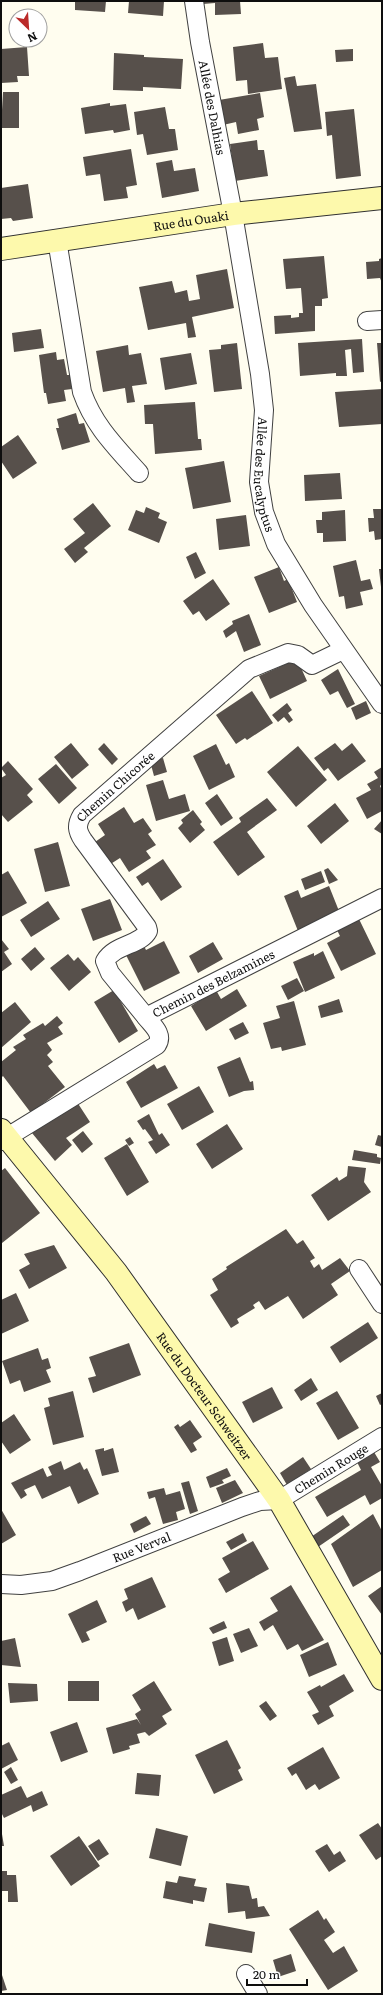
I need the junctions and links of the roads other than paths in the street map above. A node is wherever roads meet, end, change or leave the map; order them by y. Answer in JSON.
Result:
{"nodes":[{"id":1,"x":194,"y":1,"type":"edge"},
{"id":2,"x":382,"y":198,"type":"edge"},
{"id":3,"x":233,"y":214,"type":"junction"},
{"id":4,"x":57,"y":240,"type":"junction"},
{"id":5,"x":1,"y":248,"type":"edge"},
{"id":6,"x":139,"y":474,"type":"dead end"},
{"id":7,"x":343,"y":650,"type":"junction"},
{"id":8,"x":382,"y":704,"type":"edge"},
{"id":9,"x":382,"y":898,"type":"edge"},
{"id":10,"x":146,"y":1017,"type":"junction"},
{"id":11,"x":3,"y":1136,"type":"edge"},
{"id":12,"x":359,"y":1269,"type":"dead end"},
{"id":13,"x":382,"y":1304,"type":"edge"},
{"id":14,"x":382,"y":1438,"type":"edge"},
{"id":15,"x":279,"y":1500,"type":"junction"},
{"id":16,"x":1,"y":1584,"type":"edge"},
{"id":17,"x":382,"y":1679,"type":"edge"},
{"id":18,"x":246,"y":1974,"type":"dead end"},
{"id":19,"x":258,"y":1994,"type":"edge"}],
"edges":[{"from":1,"to":3,"type":"street","name":"Allée des Dalhias"},
{"from":2,"to":3,"type":"main road","name":"Rue du Ouaki"},
{"from":3,"to":4,"type":"main road","name":"Rue du Ouaki"},
{"from":3,"to":7,"type":"street","name":"Allée des Eucalyptus"},
{"from":4,"to":5,"type":"main road","name":"Rue du Ouaki"},
{"from":4,"to":6,"type":"street"},
{"from":7,"to":8,"type":"street","name":"Allée des Eucalyptus"},
{"from":7,"to":10,"type":"street","name":"Chemin Chicorée"},
{"from":9,"to":10,"type":"street","name":"Chemin des Belzamines"},
{"from":10,"to":11,"type":"street","name":"Chemin des Belzamines"},
{"from":11,"to":15,"type":"main road","name":"Rue du Docteur Schweitzer"},
{"from":12,"to":13,"type":"street"},
{"from":14,"to":15,"type":"street","name":"Chemin Rouge"},
{"from":15,"to":16,"type":"street","name":"Rue Verval"},
{"from":15,"to":17,"type":"main road","name":"Rue du Docteur Schweitzer"},
{"from":18,"to":19,"type":"street"}]}
